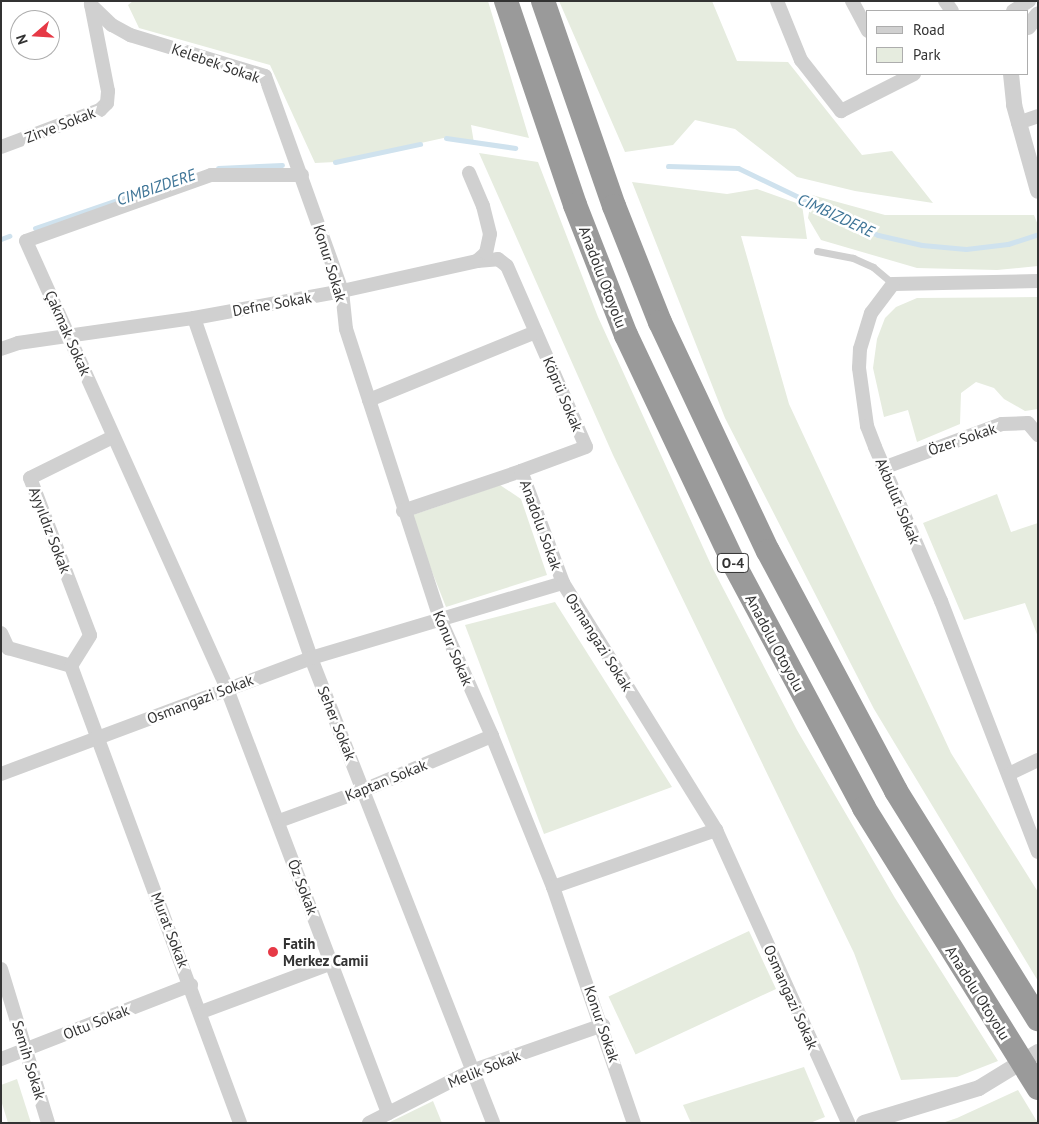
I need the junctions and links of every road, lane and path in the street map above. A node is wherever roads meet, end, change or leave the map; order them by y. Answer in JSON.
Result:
{"nodes":[{"id":1,"x":506,"y":1,"type":"edge"},
{"id":2,"x":543,"y":1,"type":"edge"},
{"id":3,"x":777,"y":1,"type":"edge"},
{"id":4,"x":852,"y":1,"type":"edge"},
{"id":5,"x":1029,"y":1,"type":"edge"},
{"id":6,"x":90,"y":3,"type":"edge"},
{"id":7,"x":1015,"y":10,"type":"edge"},
{"id":8,"x":1038,"y":14,"type":"edge"},
{"id":9,"x":1029,"y":26,"type":"edge"},
{"id":10,"x":866,"y":27,"type":"edge"},
{"id":11,"x":910,"y":75,"type":"edge"},
{"id":12,"x":1011,"y":75,"type":"edge"},
{"id":13,"x":895,"y":79,"type":"edge"},
{"id":14,"x":1038,"y":116,"type":"edge"},
{"id":15,"x":1018,"y":123,"type":"junction"},
{"id":16,"x":1,"y":147,"type":"edge"},
{"id":17,"x":300,"y":169,"type":"junction"},
{"id":18,"x":469,"y":173,"type":"dead end"},
{"id":19,"x":1038,"y":191,"type":"edge"},
{"id":20,"x":817,"y":251,"type":"dead end"},
{"id":21,"x":477,"y":261,"type":"junction"},
{"id":22,"x":1038,"y":281,"type":"edge"},
{"id":23,"x":892,"y":284,"type":"junction"},
{"id":24,"x":342,"y":291,"type":"junction"},
{"id":25,"x":194,"y":318,"type":"junction"},
{"id":26,"x":536,"y":332,"type":"junction"},
{"id":27,"x":70,"y":337,"type":"junction"},
{"id":28,"x":1,"y":349,"type":"edge"},
{"id":29,"x":368,"y":400,"type":"junction"},
{"id":30,"x":1038,"y":435,"type":"edge"},
{"id":31,"x":113,"y":437,"type":"junction"},
{"id":32,"x":883,"y":468,"type":"junction"},
{"id":33,"x":521,"y":471,"type":"junction"},
{"id":34,"x":403,"y":511,"type":"junction"},
{"id":35,"x":563,"y":583,"type":"junction"},
{"id":36,"x":440,"y":619,"type":"junction"},
{"id":37,"x":1,"y":633,"type":"edge"},
{"id":38,"x":312,"y":658,"type":"junction"},
{"id":39,"x":71,"y":666,"type":"junction"},
{"id":40,"x":227,"y":688,"type":"junction"},
{"id":41,"x":492,"y":736,"type":"junction"},
{"id":42,"x":98,"y":738,"type":"junction"},
{"id":43,"x":1038,"y":760,"type":"edge"},
{"id":44,"x":1,"y":774,"type":"edge"},
{"id":45,"x":1009,"y":774,"type":"junction"},
{"id":46,"x":364,"y":790,"type":"junction"},
{"id":47,"x":278,"y":821,"type":"junction"},
{"id":48,"x":716,"y":830,"type":"junction"},
{"id":49,"x":1038,"y":852,"type":"edge"},
{"id":50,"x":553,"y":887,"type":"junction"},
{"id":51,"x":332,"y":963,"type":"junction"},
{"id":52,"x":1,"y":968,"type":"edge"},
{"id":53,"x":191,"y":985,"type":"junction"},
{"id":54,"x":201,"y":1012,"type":"junction"},
{"id":55,"x":1038,"y":1019,"type":"edge"},
{"id":56,"x":603,"y":1025,"type":"junction"},
{"id":57,"x":26,"y":1050,"type":"junction"},
{"id":58,"x":1038,"y":1052,"type":"edge"},
{"id":59,"x":1,"y":1059,"type":"edge"},
{"id":60,"x":471,"y":1071,"type":"junction"},
{"id":61,"x":1038,"y":1088,"type":"edge"},
{"id":62,"x":388,"y":1114,"type":"junction"},
{"id":63,"x":48,"y":1123,"type":"edge"},
{"id":64,"x":240,"y":1123,"type":"edge"},
{"id":65,"x":369,"y":1123,"type":"edge"},
{"id":66,"x":493,"y":1123,"type":"edge"},
{"id":67,"x":634,"y":1123,"type":"edge"},
{"id":68,"x":848,"y":1123,"type":"edge"},
{"id":69,"x":864,"y":1123,"type":"edge"}],
"edges":[{"from":1,"to":61,"type":"highway","name":"Anadolu Otoyolu","number":"O-4"},
{"from":2,"to":55,"type":"highway","number":"O-4"},
{"from":3,"to":13,"type":"street"},
{"from":4,"to":10,"type":"street"},
{"from":5,"to":7,"type":"street"},
{"from":6,"to":16,"type":"street","name":"Zirve Sokak"},
{"from":6,"to":17,"type":"street","name":"Kelebek Sokak"},
{"from":8,"to":9,"type":"street"},
{"from":11,"to":13,"type":"street"},
{"from":12,"to":15,"type":"street"},
{"from":14,"to":15,"type":"street"},
{"from":15,"to":19,"type":"street"},
{"from":17,"to":24,"type":"street","name":"Konur Sokak"},
{"from":17,"to":27,"type":"street","name":"Çakmak Sokak"},
{"from":18,"to":21,"type":"street"},
{"from":20,"to":23,"type":"lane"},
{"from":21,"to":24,"type":"street","name":"Defne Sokak"},
{"from":21,"to":26,"type":"street","name":"Köprü Sokak"},
{"from":22,"to":23,"type":"street"},
{"from":23,"to":32,"type":"street","name":"Akbulut Sokak"},
{"from":24,"to":25,"type":"street","name":"Defne Sokak"},
{"from":24,"to":29,"type":"street","name":"Konur Sokak"},
{"from":25,"to":27,"type":"street","name":"Defne Sokak"},
{"from":25,"to":38,"type":"street","name":"Seher Sokak"},
{"from":26,"to":29,"type":"street"},
{"from":26,"to":33,"type":"street","name":"Köprü Sokak"},
{"from":27,"to":28,"type":"street","name":"Defne Sokak"},
{"from":27,"to":31,"type":"street","name":"Çakmak Sokak"},
{"from":29,"to":34,"type":"street","name":"Konur Sokak"},
{"from":30,"to":32,"type":"street","name":"Özer Sokak"},
{"from":31,"to":39,"type":"street","name":"Ayyıldız Sokak"},
{"from":31,"to":40,"type":"street","name":"Çakmak Sokak"},
{"from":32,"to":45,"type":"street","name":"Akbulut Sokak"},
{"from":33,"to":34,"type":"street","name":"Anadolu Sokak"},
{"from":33,"to":35,"type":"street","name":"Anadolu Sokak"},
{"from":34,"to":36,"type":"street","name":"Konur Sokak"},
{"from":35,"to":36,"type":"street","name":"Osmangazi Sokak"},
{"from":35,"to":48,"type":"street","name":"Osmangazi Sokak"},
{"from":36,"to":38,"type":"street","name":"Osmangazi Sokak"},
{"from":36,"to":41,"type":"street","name":"Konur Sokak"},
{"from":37,"to":39,"type":"street"},
{"from":38,"to":40,"type":"street","name":"Osmangazi Sokak"},
{"from":38,"to":46,"type":"street","name":"Seher Sokak"},
{"from":39,"to":42,"type":"street","name":"Murat Sokak"},
{"from":40,"to":42,"type":"street","name":"Osmangazi Sokak"},
{"from":40,"to":47,"type":"street","name":"Öz Sokak"},
{"from":41,"to":46,"type":"street","name":"Kaptan Sokak"},
{"from":41,"to":50,"type":"street","name":"Konur Sokak"},
{"from":42,"to":44,"type":"street","name":"Osmangazi Sokak"},
{"from":42,"to":53,"type":"street","name":"Murat Sokak"},
{"from":43,"to":45,"type":"street"},
{"from":45,"to":49,"type":"street","name":"Akbulut Sokak"},
{"from":46,"to":47,"type":"street","name":"Kaptan Sokak"},
{"from":46,"to":60,"type":"street","name":"Seher Sokak"},
{"from":47,"to":51,"type":"street","name":"Öz Sokak"},
{"from":48,"to":50,"type":"street"},
{"from":48,"to":68,"type":"street","name":"Osmangazi Sokak"},
{"from":50,"to":56,"type":"street","name":"Konur Sokak"},
{"from":51,"to":54,"type":"street"},
{"from":51,"to":62,"type":"street","name":"Öz Sokak"},
{"from":52,"to":57,"type":"street","name":"Semih Sokak"},
{"from":53,"to":54,"type":"street","name":"Murat Sokak"},
{"from":53,"to":57,"type":"street","name":"Oltu Sokak"},
{"from":54,"to":64,"type":"street","name":"Murat Sokak"},
{"from":56,"to":60,"type":"street","name":"Melik Sokak"},
{"from":56,"to":67,"type":"street","name":"Konur Sokak"},
{"from":57,"to":59,"type":"street","name":"Oltu Sokak"},
{"from":57,"to":63,"type":"street","name":"Semih Sokak"},
{"from":58,"to":69,"type":"street"},
{"from":60,"to":62,"type":"street","name":"Melik Sokak"},
{"from":60,"to":66,"type":"street","name":"Seher Sokak"},
{"from":62,"to":65,"type":"street","name":"Melik Sokak"}]}
